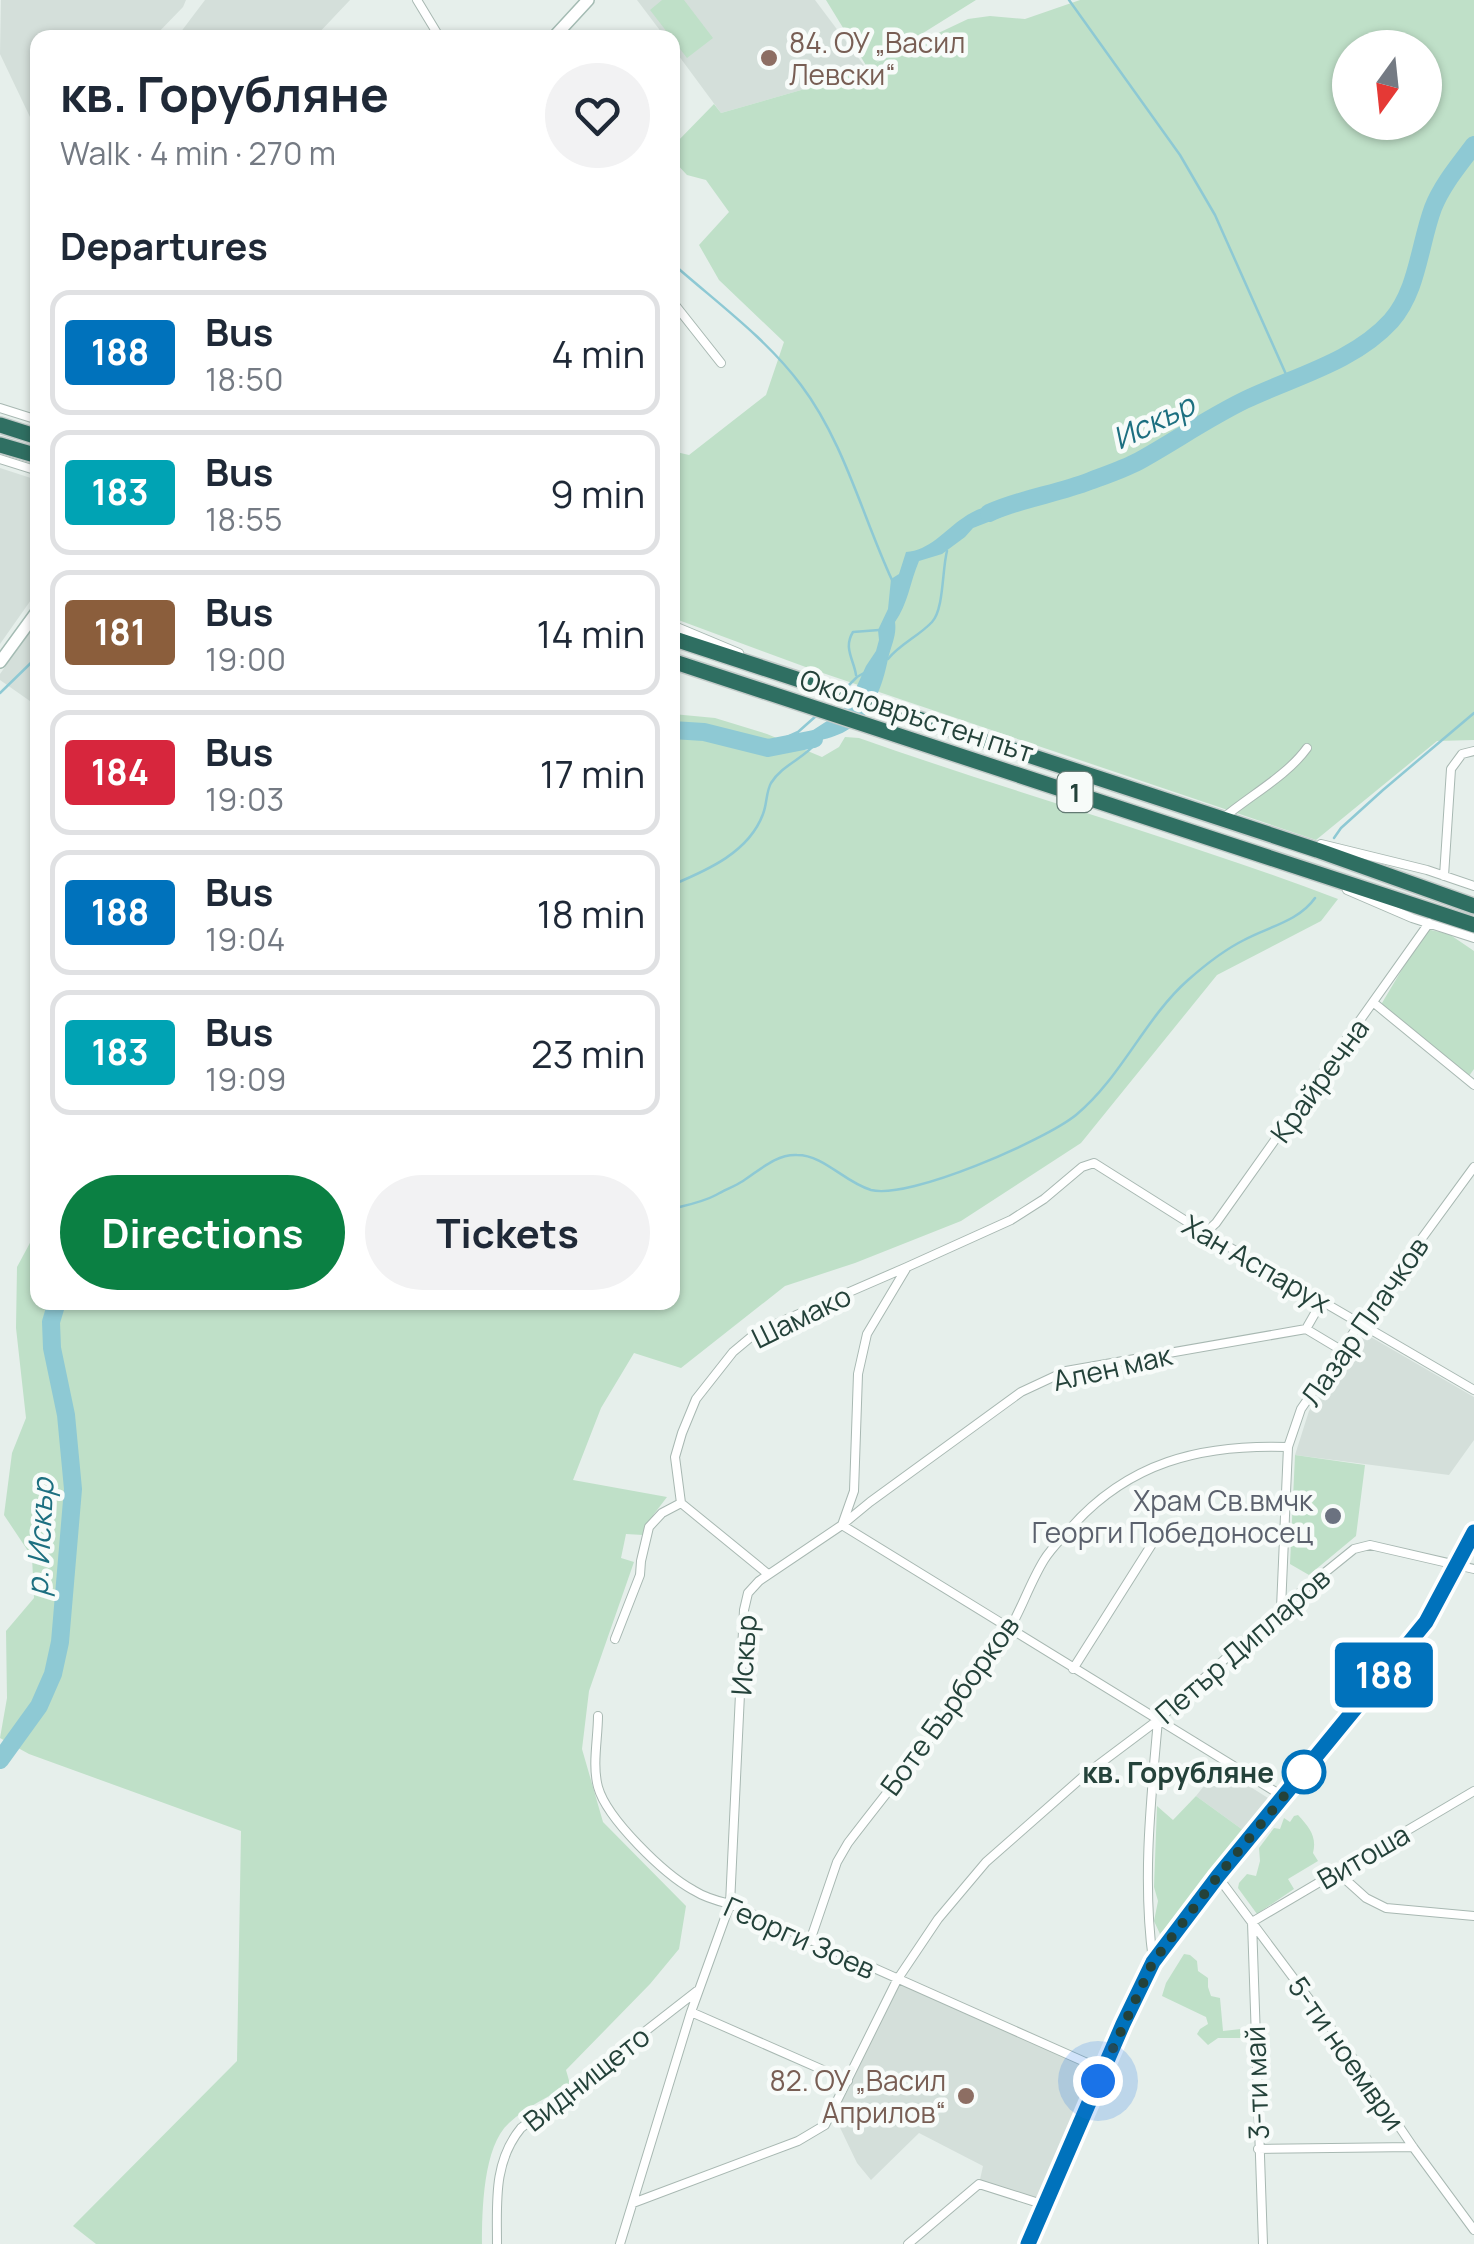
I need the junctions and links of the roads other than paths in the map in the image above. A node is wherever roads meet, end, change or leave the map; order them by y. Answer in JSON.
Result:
{"nodes":[{"id":1,"x":417,"y":0,"type":"edge"},
{"id":2,"x":588,"y":0,"type":"edge"},
{"id":3,"x":435,"y":30,"type":"edge"},
{"id":4,"x":560,"y":30,"type":"edge"},
{"id":5,"x":680,"y":310,"type":"edge"},
{"id":6,"x":720,"y":362,"type":"dead end"},
{"id":7,"x":0,"y":408,"type":"edge"},
{"id":8,"x":30,"y":417,"type":"edge"},
{"id":9,"x":0,"y":425,"type":"edge"},
{"id":10,"x":30,"y":434,"type":"edge"},
{"id":11,"x":0,"y":444,"type":"edge"},
{"id":12,"x":30,"y":453,"type":"edge"},
{"id":13,"x":0,"y":459,"type":"edge"},
{"id":14,"x":30,"y":468,"type":"edge"},
{"id":15,"x":30,"y":621,"type":"edge"},
{"id":16,"x":680,"y":628,"type":"edge"},
{"id":17,"x":680,"y":641,"type":"edge"},
{"id":18,"x":0,"y":662,"type":"edge"},
{"id":19,"x":680,"y":665,"type":"edge"},
{"id":20,"x":803,"y":680,"type":"junction"},
{"id":21,"x":1307,"y":748,"type":"dead end"},
{"id":22,"x":1474,"y":750,"type":"edge"},
{"id":23,"x":1225,"y":820,"type":"junction"},
{"id":24,"x":1260,"y":853,"type":"junction"},
{"id":25,"x":1444,"y":876,"type":"junction"},
{"id":26,"x":1474,"y":886,"type":"edge"},
{"id":27,"x":1474,"y":906,"type":"edge"},
{"id":28,"x":1429,"y":923,"type":"junction"},
{"id":29,"x":1474,"y":925,"type":"edge"},
{"id":30,"x":1474,"y":938,"type":"edge"},
{"id":31,"x":1374,"y":1003,"type":"junction"},
{"id":32,"x":1474,"y":1085,"type":"edge"},
{"id":33,"x":1474,"y":1167,"type":"edge"},
{"id":34,"x":1204,"y":1234,"type":"junction"},
{"id":35,"x":907,"y":1267,"type":"junction"},
{"id":36,"x":1322,"y":1301,"type":"junction"},
{"id":37,"x":1360,"y":1323,"type":"junction"},
{"id":38,"x":1306,"y":1329,"type":"junction"},
{"id":39,"x":1341,"y":1350,"type":"junction"},
{"id":40,"x":1474,"y":1390,"type":"edge"},
{"id":41,"x":1288,"y":1448,"type":"junction"},
{"id":42,"x":681,"y":1503,"type":"junction"},
{"id":43,"x":842,"y":1525,"type":"junction"},
{"id":44,"x":1474,"y":1532,"type":"edge"},
{"id":45,"x":1152,"y":1544,"type":"dead end"},
{"id":46,"x":1457,"y":1566,"type":"junction"},
{"id":47,"x":1474,"y":1570,"type":"edge"},
{"id":48,"x":768,"y":1574,"type":"junction"},
{"id":49,"x":1282,"y":1608,"type":"junction"},
{"id":50,"x":1009,"y":1630,"type":"junction"},
{"id":51,"x":615,"y":1638,"type":"dead end"},
{"id":52,"x":1073,"y":1668,"type":"junction"},
{"id":53,"x":598,"y":1716,"type":"dead end"},
{"id":54,"x":1158,"y":1720,"type":"junction"},
{"id":55,"x":1474,"y":1791,"type":"edge"},
{"id":56,"x":1284,"y":1797,"type":"junction"},
{"id":57,"x":1336,"y":1871,"type":"junction"},
{"id":58,"x":1218,"y":1876,"type":"junction"},
{"id":59,"x":730,"y":1904,"type":"junction"},
{"id":60,"x":1474,"y":1916,"type":"edge"},
{"id":61,"x":1252,"y":1922,"type":"junction"},
{"id":62,"x":810,"y":1941,"type":"junction"},
{"id":63,"x":1153,"y":1962,"type":"junction"},
{"id":64,"x":897,"y":1980,"type":"junction"},
{"id":65,"x":700,"y":1989,"type":"junction"},
{"id":66,"x":691,"y":2012,"type":"junction"},
{"id":67,"x":1103,"y":2070,"type":"junction"},
{"id":68,"x":848,"y":2081,"type":"junction"},
{"id":69,"x":1414,"y":2148,"type":"junction"},
{"id":70,"x":1258,"y":2149,"type":"junction"},
{"id":71,"x":633,"y":2203,"type":"junction"},
{"id":72,"x":1044,"y":2205,"type":"junction"},
{"id":73,"x":1474,"y":2230,"type":"edge"},
{"id":74,"x":498,"y":2244,"type":"edge"},
{"id":75,"x":620,"y":2244,"type":"edge"},
{"id":76,"x":908,"y":2244,"type":"edge"},
{"id":77,"x":1028,"y":2244,"type":"edge"},
{"id":78,"x":1263,"y":2244,"type":"edge"}],
"edges":[{"from":1,"to":3,"type":"street"},
{"from":2,"to":4,"type":"main road"},
{"from":5,"to":6,"type":"street"},
{"from":7,"to":8,"type":"street"},
{"from":9,"to":10,"type":"highway"},
{"from":11,"to":12,"type":"highway"},
{"from":13,"to":14,"type":"street"},
{"from":15,"to":18,"type":"main road"},
{"from":16,"to":20,"type":"street"},
{"from":17,"to":20,"type":"highway","name":"Околовръстен път","number":"1"},
{"from":19,"to":24,"type":"highway","name":"Околовръстен път","number":"1"},
{"from":20,"to":23,"type":"highway","name":"Околовръстен път","number":"1"},
{"from":21,"to":23,"type":"street"},
{"from":22,"to":25,"type":"street"},
{"from":23,"to":25,"type":"street","name":"Околовръстен път"},
{"from":23,"to":27,"type":"highway","name":"Околовръстен път","number":"1"},
{"from":24,"to":28,"type":"street","name":"Околовръстен път"},
{"from":24,"to":29,"type":"highway","name":"Околовръстен път","number":"1"},
{"from":25,"to":26,"type":"street","name":"Околовръстен път"},
{"from":28,"to":30,"type":"street","name":"Околовръстен път"},
{"from":28,"to":31,"type":"street","name":"Крайречна"},
{"from":31,"to":32,"type":"street"},
{"from":31,"to":34,"type":"street","name":"Крайречна"},
{"from":33,"to":37,"type":"street","name":"Лазар Плачков"},
{"from":34,"to":35,"type":"street","name":"Хан Аспарух"},
{"from":34,"to":36,"type":"street","name":"Хан Аспарух"},
{"from":35,"to":42,"type":"street","name":"Шамако"},
{"from":35,"to":43,"type":"street"},
{"from":36,"to":37,"type":"street","name":"Хан Аспарух"},
{"from":36,"to":38,"type":"street"},
{"from":37,"to":39,"type":"street","name":"Лазар Плачков"},
{"from":37,"to":40,"type":"street","name":"Хан Аспарух"},
{"from":38,"to":39,"type":"street"},
{"from":38,"to":43,"type":"street","name":"Ален мак"},
{"from":39,"to":41,"type":"street","name":"Лазар Плачков"},
{"from":41,"to":49,"type":"street","name":"Лазар Плачков"},
{"from":41,"to":50,"type":"street","name":"Боте Бърборков"},
{"from":42,"to":48,"type":"street"},
{"from":42,"to":51,"type":"street"},
{"from":43,"to":48,"type":"street","name":"Искър"},
{"from":43,"to":50,"type":"street"},
{"from":44,"to":46,"type":"main road"},
{"from":45,"to":52,"type":"street"},
{"from":46,"to":47,"type":"street","name":"Петър Дипларов"},
{"from":46,"to":49,"type":"street","name":"Петър Дипларов"},
{"from":46,"to":56,"type":"main road"},
{"from":48,"to":59,"type":"street","name":"Искър"},
{"from":49,"to":54,"type":"street","name":"Петър Дипларов"},
{"from":50,"to":52,"type":"street"},
{"from":50,"to":62,"type":"street","name":"Боте Бърборков"},
{"from":52,"to":54,"type":"street"},
{"from":53,"to":59,"type":"street","name":"Георги Зоев"},
{"from":54,"to":56,"type":"street"},
{"from":54,"to":63,"type":"street"},
{"from":54,"to":64,"type":"street","name":"Петър Дипларов"},
{"from":55,"to":57,"type":"street","name":"Витоша"},
{"from":56,"to":58,"type":"main road"},
{"from":57,"to":60,"type":"street"},
{"from":57,"to":61,"type":"street","name":"Витоша"},
{"from":58,"to":61,"type":"street","name":"5-ти ноември"},
{"from":58,"to":63,"type":"main road"},
{"from":59,"to":62,"type":"street","name":"Георги Зоев"},
{"from":59,"to":65,"type":"street","name":"Искър"},
{"from":61,"to":69,"type":"street","name":"5-ти ноември"},
{"from":61,"to":70,"type":"street","name":"3-ти май"},
{"from":62,"to":64,"type":"street","name":"Георги Зоев"},
{"from":63,"to":67,"type":"main road"},
{"from":64,"to":67,"type":"street","name":"Георги Зоев"},
{"from":64,"to":68,"type":"street","name":"Петър Дипларов"},
{"from":65,"to":66,"type":"street","name":"Искър"},
{"from":65,"to":74,"type":"street","name":"Виднището"},
{"from":66,"to":68,"type":"street"},
{"from":66,"to":71,"type":"street","name":"Искър"},
{"from":67,"to":72,"type":"main road"},
{"from":68,"to":71,"type":"street","name":"Петър Дипларов"},
{"from":69,"to":70,"type":"street"},
{"from":69,"to":73,"type":"street","name":"5-ти ноември"},
{"from":70,"to":78,"type":"street","name":"3-ти май"},
{"from":71,"to":75,"type":"street","name":"Искър"},
{"from":72,"to":76,"type":"street"},
{"from":72,"to":77,"type":"main road"}]}
